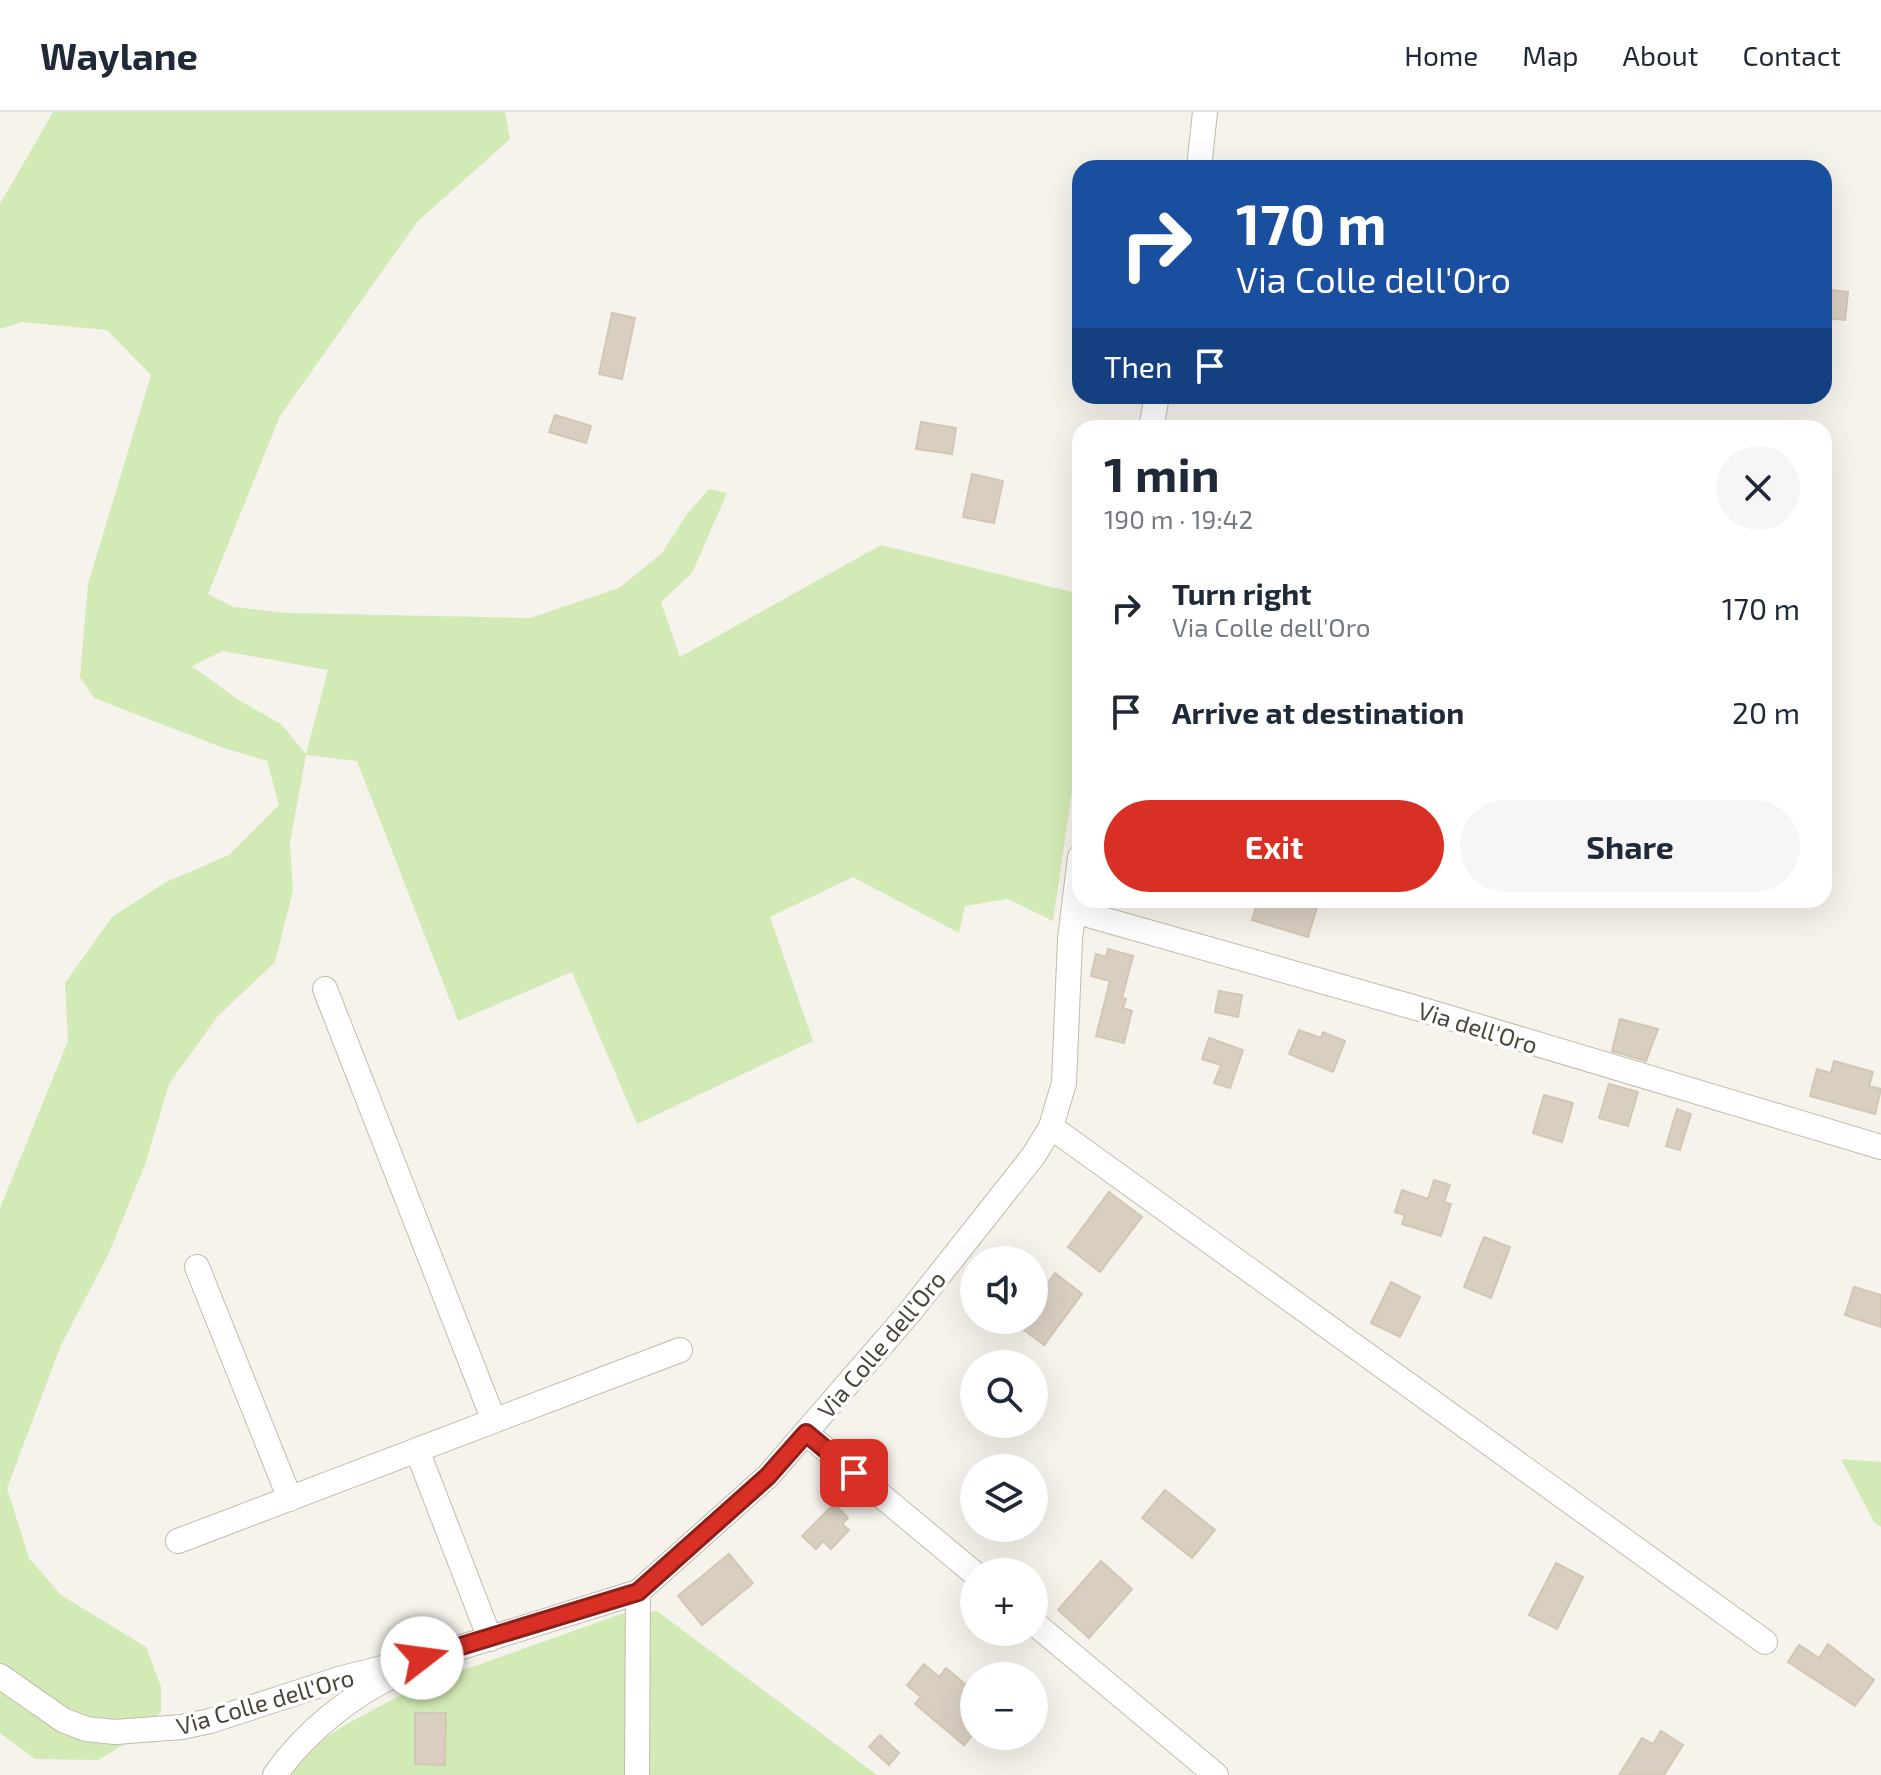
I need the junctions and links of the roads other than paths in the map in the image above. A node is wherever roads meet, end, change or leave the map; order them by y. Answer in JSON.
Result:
{"nodes":[{"id":1,"x":1205,"y":112,"type":"edge"},
{"id":2,"x":1200,"y":160,"type":"edge"},
{"id":3,"x":1074,"y":908,"type":"edge"},
{"id":4,"x":1074,"y":911,"type":"junction"},
{"id":5,"x":325,"y":989,"type":"dead end"},
{"id":6,"x":1051,"y":1127,"type":"junction"},
{"id":7,"x":1881,"y":1147,"type":"edge"},
{"id":8,"x":197,"y":1267,"type":"dead end"},
{"id":9,"x":680,"y":1350,"type":"dead end"},
{"id":10,"x":494,"y":1421,"type":"junction"},
{"id":11,"x":806,"y":1433,"type":"junction"},
{"id":12,"x":417,"y":1450,"type":"junction"},
{"id":13,"x":290,"y":1499,"type":"junction"},
{"id":14,"x":178,"y":1541,"type":"dead end"},
{"id":15,"x":960,"y":1561,"type":"edge"},
{"id":16,"x":638,"y":1592,"type":"junction"},
{"id":17,"x":1048,"y":1635,"type":"edge"},
{"id":18,"x":490,"y":1639,"type":"junction"},
{"id":19,"x":1765,"y":1642,"type":"dead end"},
{"id":20,"x":449,"y":1651,"type":"junction"},
{"id":21,"x":0,"y":1676,"type":"edge"},
{"id":22,"x":275,"y":1775,"type":"edge"},
{"id":23,"x":637,"y":1775,"type":"edge"},
{"id":24,"x":1216,"y":1775,"type":"edge"}],
"edges":[{"from":1,"to":2,"type":"street"},
{"from":3,"to":4,"type":"street","name":"Via Colle dell'Oro"},
{"from":4,"to":6,"type":"street","name":"Via Colle dell'Oro"},
{"from":4,"to":7,"type":"street","name":"Via dell'Oro"},
{"from":5,"to":10,"type":"street"},
{"from":6,"to":11,"type":"street","name":"Via Colle dell'Oro"},
{"from":6,"to":19,"type":"street"},
{"from":8,"to":13,"type":"street"},
{"from":9,"to":10,"type":"street"},
{"from":10,"to":12,"type":"street"},
{"from":11,"to":15,"type":"street","name":"Via Colle dell'Oro"},
{"from":11,"to":16,"type":"street","name":"Via Colle dell'Oro"},
{"from":12,"to":13,"type":"street"},
{"from":12,"to":18,"type":"street"},
{"from":13,"to":14,"type":"street"},
{"from":16,"to":18,"type":"street","name":"Via Colle dell'Oro"},
{"from":16,"to":23,"type":"street"},
{"from":17,"to":24,"type":"street"},
{"from":18,"to":20,"type":"street","name":"Via Colle dell'Oro"},
{"from":20,"to":21,"type":"street","name":"Via Colle dell'Oro"},
{"from":20,"to":22,"type":"street"}]}
